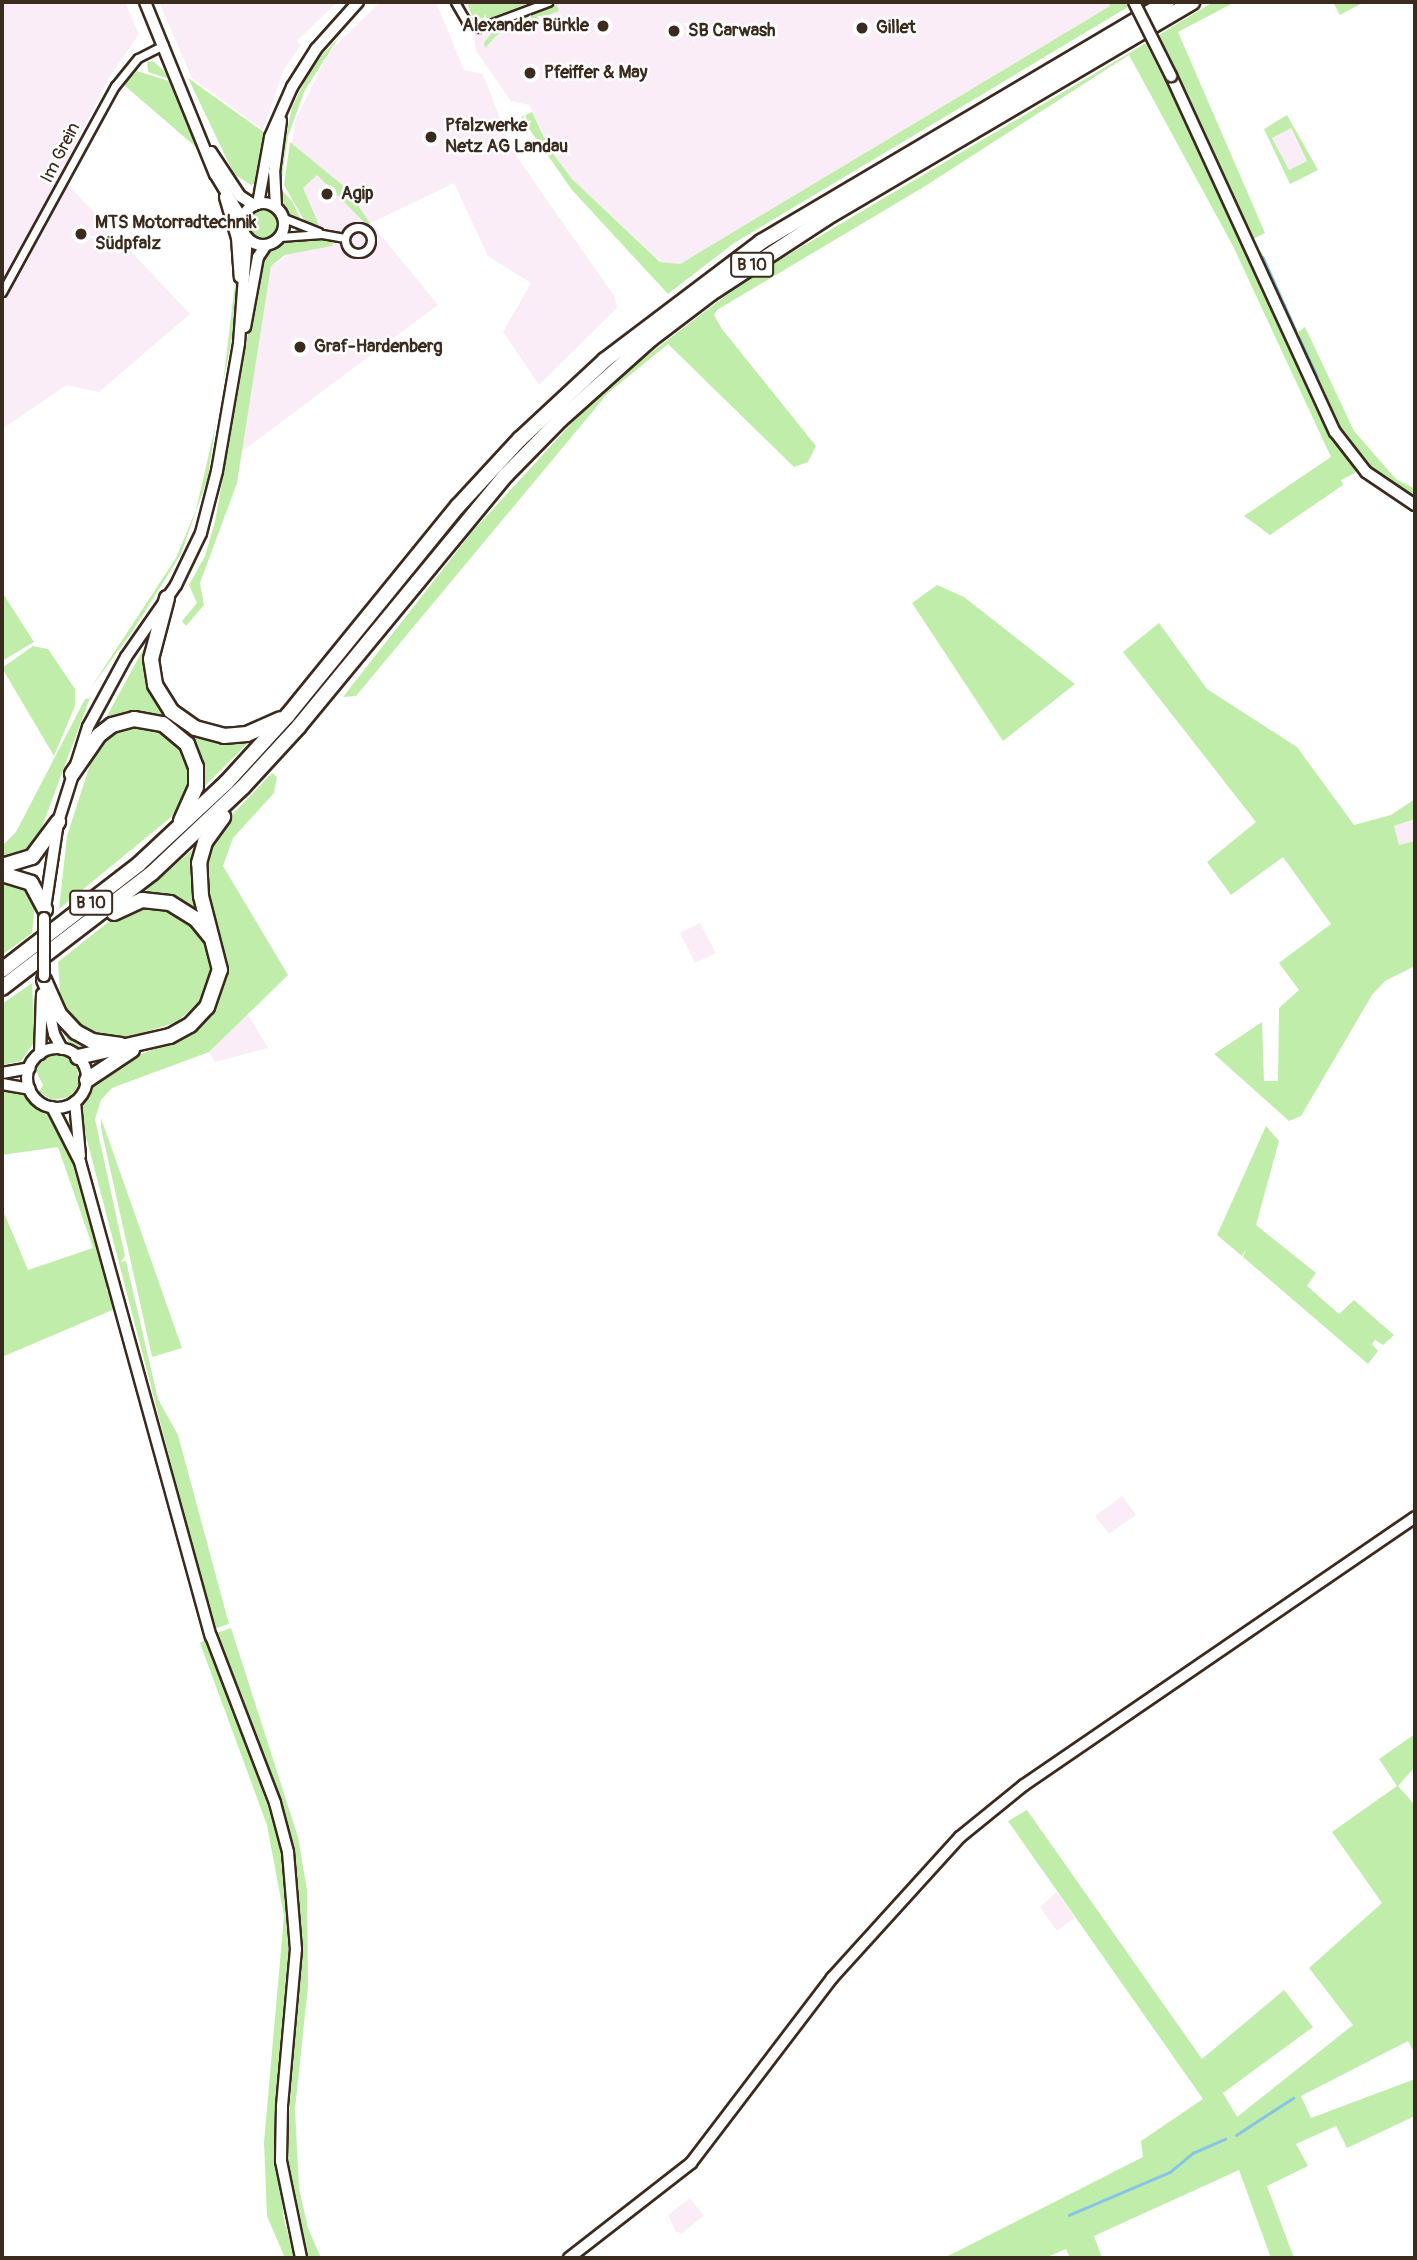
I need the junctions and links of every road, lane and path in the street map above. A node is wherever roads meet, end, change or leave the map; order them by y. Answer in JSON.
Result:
{"nodes":[{"id":1,"x":145,"y":2,"type":"edge"},
{"id":2,"x":358,"y":2,"type":"edge"},
{"id":3,"x":454,"y":2,"type":"edge"},
{"id":4,"x":548,"y":2,"type":"edge"},
{"id":5,"x":1134,"y":2,"type":"edge"},
{"id":6,"x":1167,"y":2,"type":"edge"},
{"id":7,"x":1192,"y":2,"type":"edge"},
{"id":8,"x":164,"y":45,"type":"junction"},
{"id":9,"x":282,"y":111,"type":"junction"},
{"id":10,"x":205,"y":143,"type":"junction"},
{"id":11,"x":222,"y":189,"type":"junction"},
{"id":12,"x":256,"y":204,"type":"junction"},
{"id":13,"x":276,"y":207,"type":"junction"},
{"id":14,"x":284,"y":219,"type":"junction"},
{"id":15,"x":243,"y":220,"type":"junction"},
{"id":16,"x":322,"y":234,"type":"junction"},
{"id":17,"x":247,"y":237,"type":"junction"},
{"id":18,"x":280,"y":237,"type":"junction"},
{"id":19,"x":345,"y":237,"type":"dead end"},
{"id":20,"x":265,"y":245,"type":"junction"},
{"id":21,"x":2,"y":292,"type":"edge"},
{"id":22,"x":239,"y":343,"type":"junction"},
{"id":23,"x":1415,"y":505,"type":"edge"},
{"id":24,"x":167,"y":598,"type":"junction"},
{"id":25,"x":288,"y":715,"type":"junction"},
{"id":26,"x":72,"y":774,"type":"junction"},
{"id":27,"x":243,"y":787,"type":"junction"},
{"id":28,"x":58,"y":822,"type":"junction"},
{"id":29,"x":176,"y":831,"type":"junction"},
{"id":30,"x":2,"y":866,"type":"edge"},
{"id":31,"x":2,"y":874,"type":"edge"},
{"id":32,"x":44,"y":914,"type":"junction"},
{"id":33,"x":76,"y":933,"type":"junction"},
{"id":34,"x":214,"y":942,"type":"junction"},
{"id":35,"x":2,"y":970,"type":"edge"},
{"id":36,"x":44,"y":978,"type":"junction"},
{"id":37,"x":2,"y":988,"type":"edge"},
{"id":38,"x":136,"y":1047,"type":"junction"},
{"id":39,"x":61,"y":1049,"type":"junction"},
{"id":40,"x":40,"y":1054,"type":"junction"},
{"id":41,"x":78,"y":1057,"type":"junction"},
{"id":42,"x":30,"y":1068,"type":"junction"},
{"id":43,"x":2,"y":1073,"type":"edge"},
{"id":44,"x":87,"y":1080,"type":"junction"},
{"id":45,"x":2,"y":1084,"type":"edge"},
{"id":46,"x":30,"y":1089,"type":"junction"},
{"id":47,"x":75,"y":1102,"type":"junction"},
{"id":48,"x":52,"y":1107,"type":"junction"},
{"id":49,"x":80,"y":1162,"type":"junction"},
{"id":50,"x":1415,"y":1517,"type":"edge"},
{"id":51,"x":300,"y":2258,"type":"edge"},
{"id":52,"x":569,"y":2258,"type":"edge"}],
"edges":[{"from":1,"to":8,"type":"main road"},
{"from":2,"to":9,"type":"main road"},
{"from":3,"to":4,"type":"street"},
{"from":5,"to":23,"type":"main road","bridge":true},
{"from":6,"to":25,"type":"highway","number":"B 10"},
{"from":7,"to":27,"type":"highway","number":"B 10"},
{"from":8,"to":10,"type":"main road"},
{"from":8,"to":21,"type":"street","name":"Im Grein"},
{"from":9,"to":12,"type":"main road"},
{"from":9,"to":13,"type":"main road"},
{"from":10,"to":11,"type":"main road"},
{"from":10,"to":12,"type":"main road"},
{"from":11,"to":15,"type":"main road"},
{"from":11,"to":22,"type":"main road"},
{"from":12,"to":13,"type":"main road"},
{"from":12,"to":15,"type":"main road"},
{"from":13,"to":14,"type":"main road"},
{"from":14,"to":16,"type":"street"},
{"from":14,"to":18,"type":"main road"},
{"from":15,"to":17,"type":"main road"},
{"from":16,"to":18,"type":"street"},
{"from":16,"to":19,"type":"street"},
{"from":17,"to":20,"type":"main road"},
{"from":17,"to":22,"type":"main road"},
{"from":18,"to":20,"type":"main road"},
{"from":20,"to":22,"type":"main road"},
{"from":22,"to":24,"type":"main road"},
{"from":24,"to":25,"type":"highway"},
{"from":24,"to":26,"type":"main road"},
{"from":25,"to":29,"type":"highway","number":"B 10"},
{"from":26,"to":28,"type":"main road"},
{"from":26,"to":29,"type":"highway"},
{"from":27,"to":33,"type":"highway","number":"B 10"},
{"from":27,"to":34,"type":"highway"},
{"from":28,"to":30,"type":"highway"},
{"from":28,"to":32,"type":"main road"},
{"from":29,"to":35,"type":"highway","number":"B 10"},
{"from":31,"to":32,"type":"highway"},
{"from":32,"to":36,"type":"main road","bridge":true},
{"from":33,"to":34,"type":"highway"},
{"from":33,"to":37,"type":"highway","number":"B 10"},
{"from":34,"to":38,"type":"highway"},
{"from":36,"to":38,"type":"highway"},
{"from":36,"to":39,"type":"main road"},
{"from":36,"to":40,"type":"main road"},
{"from":38,"to":41,"type":"highway"},
{"from":38,"to":44,"type":"highway"},
{"from":39,"to":40,"type":"main road"},
{"from":39,"to":41,"type":"main road"},
{"from":40,"to":42,"type":"main road"},
{"from":41,"to":44,"type":"main road"},
{"from":42,"to":43,"type":"main road"},
{"from":42,"to":46,"type":"main road"},
{"from":44,"to":47,"type":"main road"},
{"from":45,"to":46,"type":"main road"},
{"from":46,"to":48,"type":"main road"},
{"from":47,"to":48,"type":"main road"},
{"from":47,"to":49,"type":"main road"},
{"from":48,"to":49,"type":"main road"},
{"from":49,"to":51,"type":"main road"},
{"from":50,"to":52,"type":"main road"}]}
